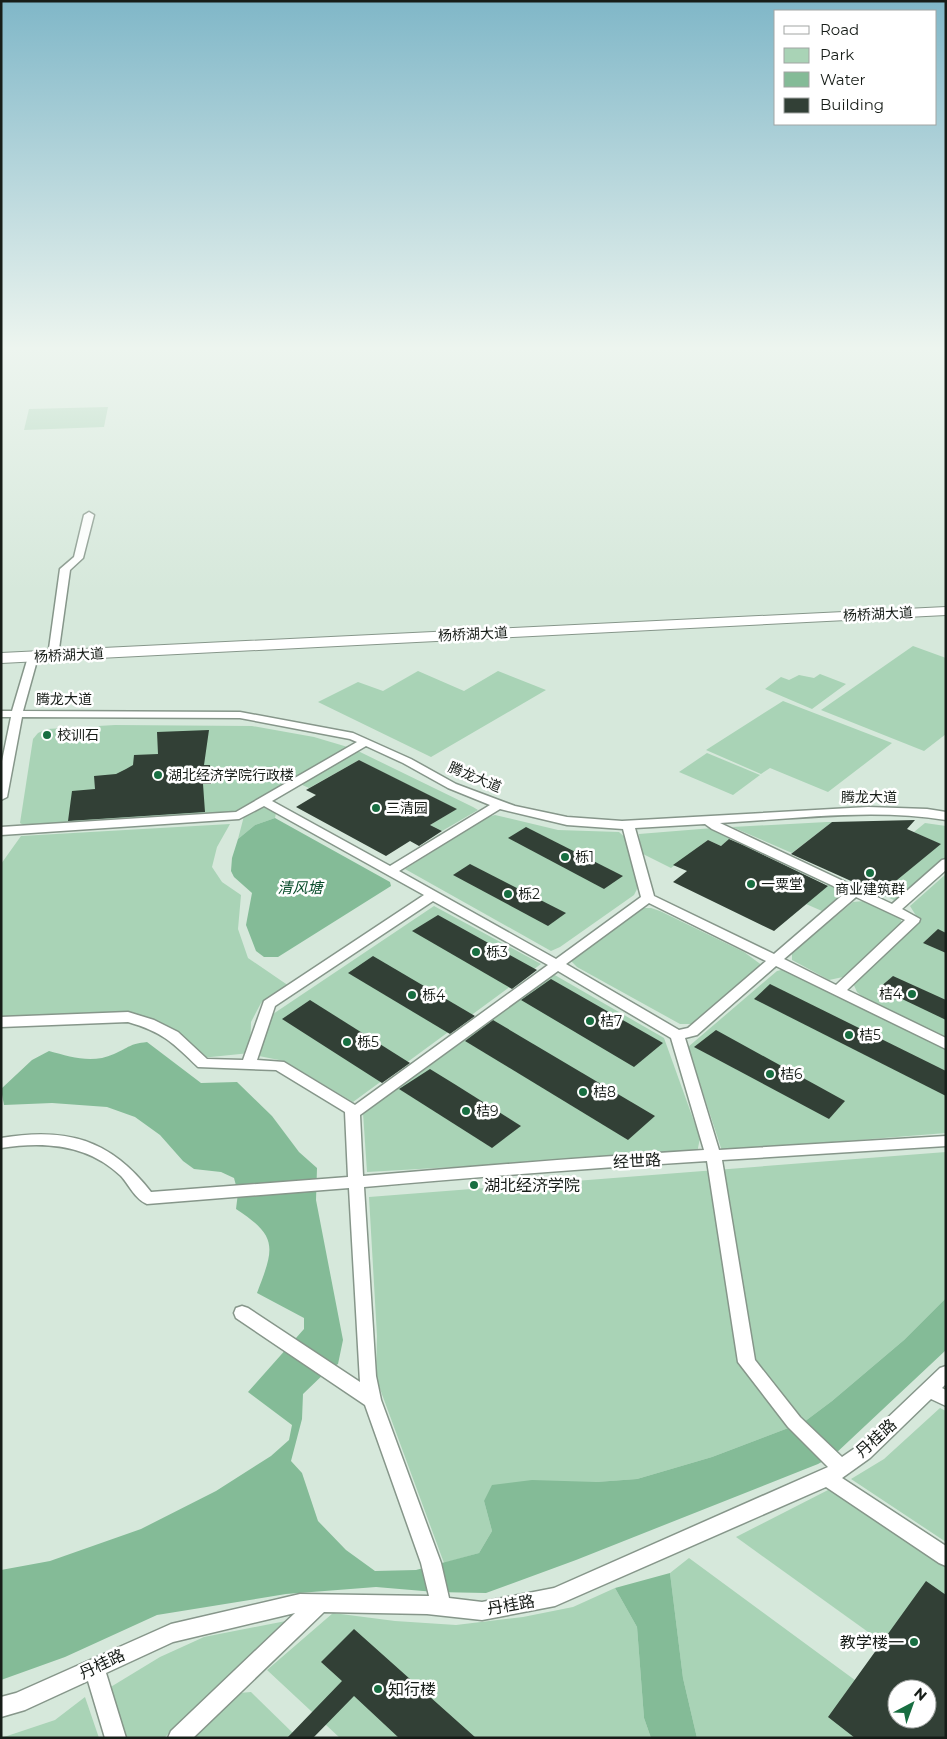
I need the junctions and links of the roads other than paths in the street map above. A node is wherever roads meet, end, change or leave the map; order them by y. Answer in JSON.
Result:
{"nodes":[{"id":1,"x":89,"y":515,"type":"dead end"},
{"id":2,"x":946,"y":611,"type":"edge"},
{"id":3,"x":946,"y":621,"type":"edge"},
{"id":4,"x":53,"y":656,"type":"junction"},
{"id":5,"x":1,"y":658,"type":"edge"},
{"id":6,"x":32,"y":662,"type":"junction"},
{"id":7,"x":1,"y":668,"type":"edge"},
{"id":8,"x":1,"y":714,"type":"edge"},
{"id":9,"x":17,"y":714,"type":"junction"},
{"id":10,"x":365,"y":742,"type":"junction"},
{"id":11,"x":1,"y":797,"type":"edge"},
{"id":12,"x":264,"y":801,"type":"junction"},
{"id":13,"x":499,"y":804,"type":"junction"},
{"id":14,"x":946,"y":816,"type":"edge"},
{"id":15,"x":706,"y":819,"type":"junction"},
{"id":16,"x":628,"y":825,"type":"junction"},
{"id":17,"x":1,"y":831,"type":"edge"},
{"id":18,"x":946,"y":863,"type":"edge"},
{"id":19,"x":390,"y":871,"type":"junction"},
{"id":20,"x":854,"y":891,"type":"junction"},
{"id":21,"x":433,"y":895,"type":"junction"},
{"id":22,"x":648,"y":898,"type":"junction"},
{"id":23,"x":894,"y":909,"type":"junction"},
{"id":24,"x":774,"y":960,"type":"junction"},
{"id":25,"x":556,"y":964,"type":"junction"},
{"id":26,"x":838,"y":991,"type":"junction"},
{"id":27,"x":1,"y":1022,"type":"edge"},
{"id":28,"x":677,"y":1034,"type":"junction"},
{"id":29,"x":946,"y":1044,"type":"edge"},
{"id":30,"x":248,"y":1064,"type":"junction"},
{"id":31,"x":352,"y":1110,"type":"junction"},
{"id":32,"x":946,"y":1141,"type":"edge"},
{"id":33,"x":1,"y":1143,"type":"edge"},
{"id":34,"x":714,"y":1157,"type":"junction"},
{"id":35,"x":356,"y":1182,"type":"junction"},
{"id":36,"x":242,"y":1313,"type":"dead end"},
{"id":37,"x":946,"y":1373,"type":"edge"},
{"id":38,"x":930,"y":1389,"type":"junction"},
{"id":39,"x":946,"y":1399,"type":"edge"},
{"id":40,"x":372,"y":1400,"type":"junction"},
{"id":41,"x":834,"y":1469,"type":"junction"},
{"id":42,"x":946,"y":1558,"type":"edge"},
{"id":43,"x":319,"y":1604,"type":"junction"},
{"id":44,"x":440,"y":1605,"type":"junction"},
{"id":45,"x":94,"y":1668,"type":"junction"},
{"id":46,"x":1,"y":1708,"type":"edge"},
{"id":47,"x":116,"y":1738,"type":"edge"},
{"id":48,"x":178,"y":1738,"type":"edge"}],
"edges":[{"from":1,"to":4,"type":"street"},
{"from":2,"to":4,"type":"main road","name":"杨桥湖大道"},
{"from":3,"to":6,"type":"main road","name":"杨桥湖大道"},
{"from":4,"to":6,"type":"main road","name":"杨桥湖大道"},
{"from":5,"to":6,"type":"main road","name":"杨桥湖大道"},
{"from":6,"to":7,"type":"main road","name":"杨桥湖大道"},
{"from":6,"to":9,"type":"street"},
{"from":8,"to":9,"type":"street","name":"腾龙大道"},
{"from":9,"to":10,"type":"street","name":"腾龙大道"},
{"from":9,"to":11,"type":"street"},
{"from":10,"to":12,"type":"street"},
{"from":10,"to":13,"type":"street","name":"腾龙大道"},
{"from":12,"to":17,"type":"street"},
{"from":12,"to":19,"type":"street"},
{"from":13,"to":16,"type":"street","name":"腾龙大道"},
{"from":13,"to":19,"type":"street"},
{"from":14,"to":15,"type":"street","name":"腾龙大道"},
{"from":15,"to":16,"type":"street","name":"腾龙大道"},
{"from":15,"to":20,"type":"street"},
{"from":16,"to":22,"type":"street"},
{"from":18,"to":23,"type":"street"},
{"from":19,"to":21,"type":"street"},
{"from":20,"to":23,"type":"street"},
{"from":20,"to":24,"type":"street"},
{"from":21,"to":25,"type":"street"},
{"from":21,"to":30,"type":"street"},
{"from":22,"to":24,"type":"street"},
{"from":22,"to":25,"type":"street"},
{"from":23,"to":26,"type":"street"},
{"from":24,"to":26,"type":"street"},
{"from":24,"to":28,"type":"street"},
{"from":25,"to":28,"type":"street"},
{"from":25,"to":31,"type":"street"},
{"from":26,"to":29,"type":"street"},
{"from":27,"to":30,"type":"street"},
{"from":28,"to":34,"type":"street"},
{"from":30,"to":31,"type":"street"},
{"from":31,"to":35,"type":"street"},
{"from":32,"to":34,"type":"street","name":"经世路"},
{"from":33,"to":35,"type":"street","name":"经世路"},
{"from":34,"to":35,"type":"street","name":"经世路"},
{"from":34,"to":41,"type":"street"},
{"from":35,"to":40,"type":"street"},
{"from":36,"to":40,"type":"street"},
{"from":37,"to":38,"type":"street","name":"丹桂路"},
{"from":38,"to":39,"type":"street"},
{"from":38,"to":41,"type":"street","name":"丹桂路"},
{"from":40,"to":44,"type":"street"},
{"from":41,"to":42,"type":"street"},
{"from":41,"to":44,"type":"street","name":"丹桂路"},
{"from":43,"to":44,"type":"street","name":"丹桂路"},
{"from":43,"to":45,"type":"street","name":"丹桂路"},
{"from":43,"to":48,"type":"street"},
{"from":45,"to":46,"type":"street","name":"丹桂路"},
{"from":45,"to":47,"type":"street"}]}
